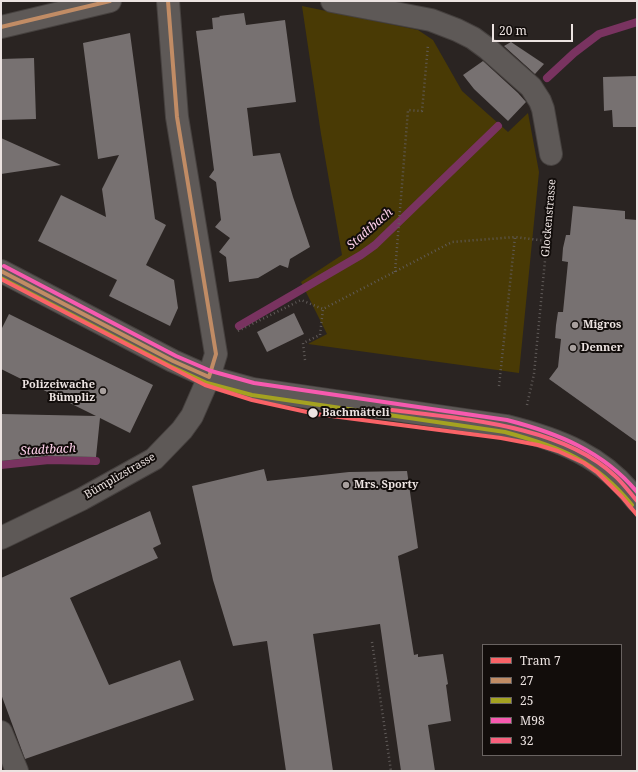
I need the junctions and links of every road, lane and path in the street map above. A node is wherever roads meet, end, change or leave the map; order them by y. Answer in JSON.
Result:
{"nodes":[{"id":1,"x":110,"y":1,"type":"edge"},
{"id":2,"x":168,"y":1,"type":"edge"},
{"id":3,"x":332,"y":1,"type":"edge"},
{"id":4,"x":430,"y":20,"type":"junction"},
{"id":5,"x":1,"y":27,"type":"edge"},
{"id":6,"x":551,"y":154,"type":"joint"},
{"id":7,"x":515,"y":237,"type":"junction"},
{"id":8,"x":548,"y":241,"type":"junction"},
{"id":9,"x":1,"y":271,"type":"edge"},
{"id":10,"x":394,"y":272,"type":"junction"},
{"id":11,"x":323,"y":309,"type":"junction"},
{"id":12,"x":234,"y":333,"type":"dead end"},
{"id":13,"x":305,"y":360,"type":"dead end"},
{"id":14,"x":209,"y":377,"type":"junction"},
{"id":15,"x":499,"y":386,"type":"dead end"},
{"id":16,"x":520,"y":430,"type":"junction"},
{"id":17,"x":637,"y":501,"type":"edge"},
{"id":18,"x":1,"y":538,"type":"edge"},
{"id":19,"x":372,"y":642,"type":"dead end"},
{"id":20,"x":1,"y":732,"type":"edge"},
{"id":21,"x":17,"y":771,"type":"edge"},
{"id":22,"x":391,"y":771,"type":"edge"}],
"edges":[{"from":1,"to":5,"type":"street"},
{"from":2,"to":14,"type":"street","name":"Bümplizstrasse"},
{"from":3,"to":4,"type":"street"},
{"from":4,"to":6,"type":"street"},
{"from":4,"to":10,"type":"path"},
{"from":6,"to":8,"type":"path","name":"Glockenstrasse"},
{"from":7,"to":8,"type":"path"},
{"from":7,"to":10,"type":"path"},
{"from":7,"to":15,"type":"path"},
{"from":8,"to":16,"type":"path","name":"Glockenstrasse"},
{"from":9,"to":14,"type":"street"},
{"from":10,"to":11,"type":"path"},
{"from":11,"to":12,"type":"path"},
{"from":11,"to":13,"type":"path"},
{"from":14,"to":16,"type":"street"},
{"from":14,"to":18,"type":"street","name":"Bümplizstrasse"},
{"from":16,"to":17,"type":"street"},
{"from":19,"to":22,"type":"path"},
{"from":20,"to":21,"type":"street"}]}
